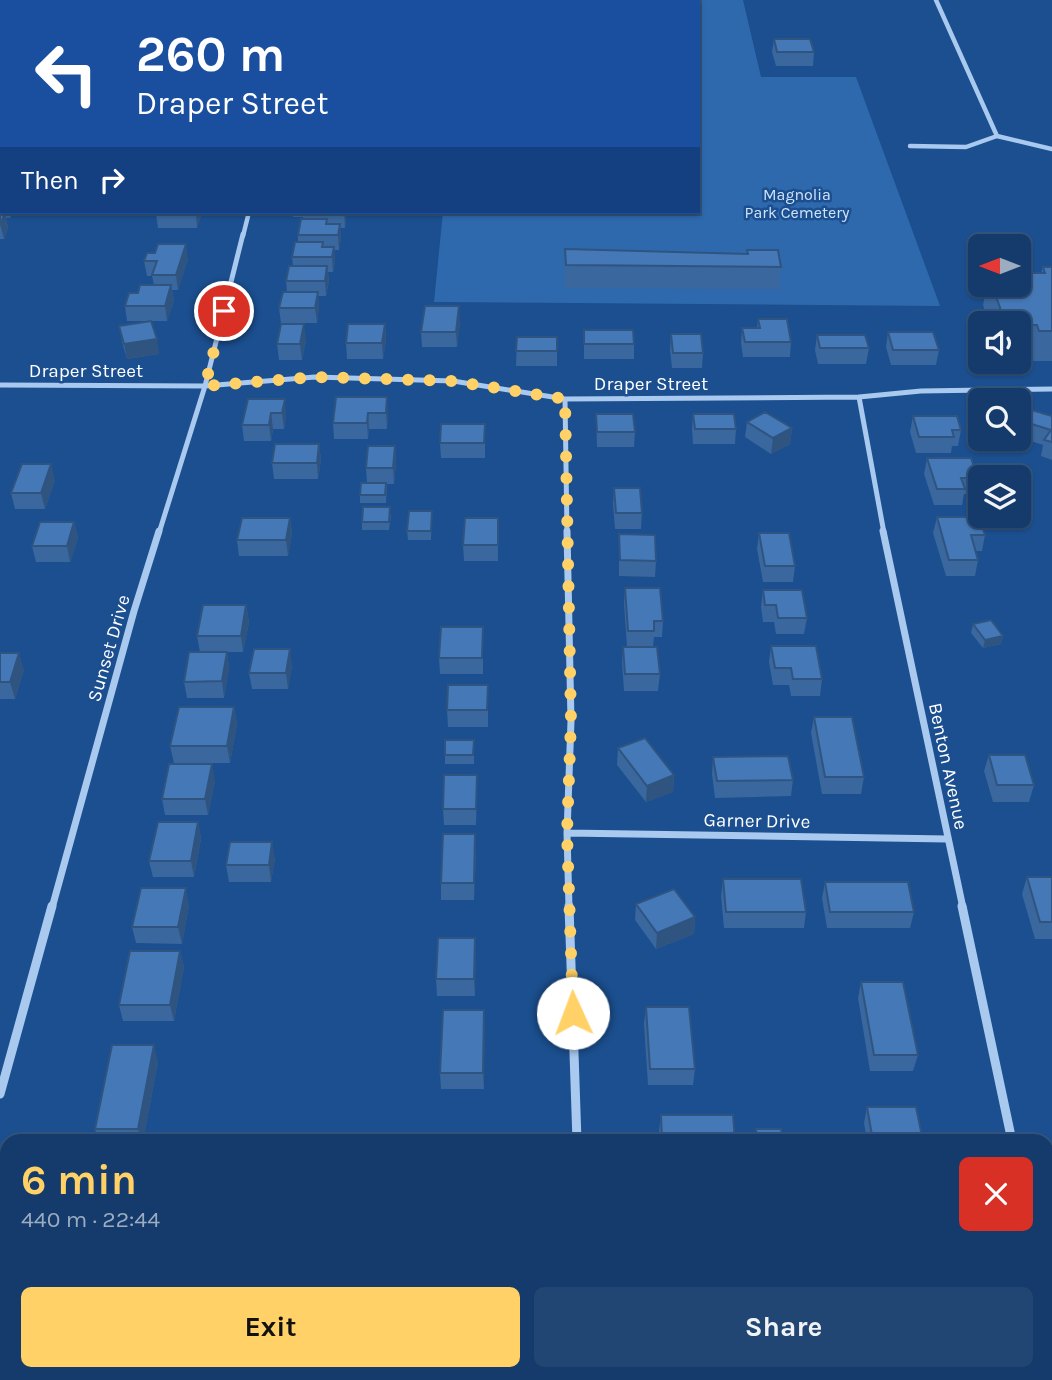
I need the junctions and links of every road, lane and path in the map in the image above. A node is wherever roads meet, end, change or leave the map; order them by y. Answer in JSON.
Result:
{"nodes":[{"id":1,"x":936,"y":0,"type":"edge"},
{"id":2,"x":997,"y":136,"type":"junction"},
{"id":3,"x":910,"y":146,"type":"dead end"},
{"id":4,"x":1052,"y":149,"type":"edge"},
{"id":5,"x":249,"y":214,"type":"edge"},
{"id":6,"x":0,"y":385,"type":"edge"},
{"id":7,"x":205,"y":386,"type":"junction"},
{"id":8,"x":1052,"y":389,"type":"edge"},
{"id":9,"x":859,"y":397,"type":"junction"},
{"id":10,"x":565,"y":399,"type":"junction"},
{"id":11,"x":567,"y":833,"type":"junction"},
{"id":12,"x":947,"y":839,"type":"junction"},
{"id":13,"x":0,"y":1094,"type":"edge"},
{"id":14,"x":577,"y":1134,"type":"edge"},
{"id":15,"x":1010,"y":1134,"type":"edge"}],
"edges":[{"from":1,"to":2,"type":"street"},
{"from":2,"to":3,"type":"street"},
{"from":2,"to":4,"type":"street"},
{"from":5,"to":7,"type":"street","name":"Sunset Drive"},
{"from":6,"to":7,"type":"street","name":"Draper Street"},
{"from":7,"to":10,"type":"street","name":"Draper Street"},
{"from":7,"to":13,"type":"street","name":"Sunset Drive"},
{"from":8,"to":9,"type":"street","name":"Draper Street"},
{"from":9,"to":10,"type":"street","name":"Draper Street"},
{"from":9,"to":12,"type":"street","name":"Benton Avenue"},
{"from":10,"to":11,"type":"street"},
{"from":11,"to":12,"type":"street","name":"Garner Drive"},
{"from":11,"to":14,"type":"street"},
{"from":12,"to":15,"type":"street","name":"Benton Avenue"}]}
